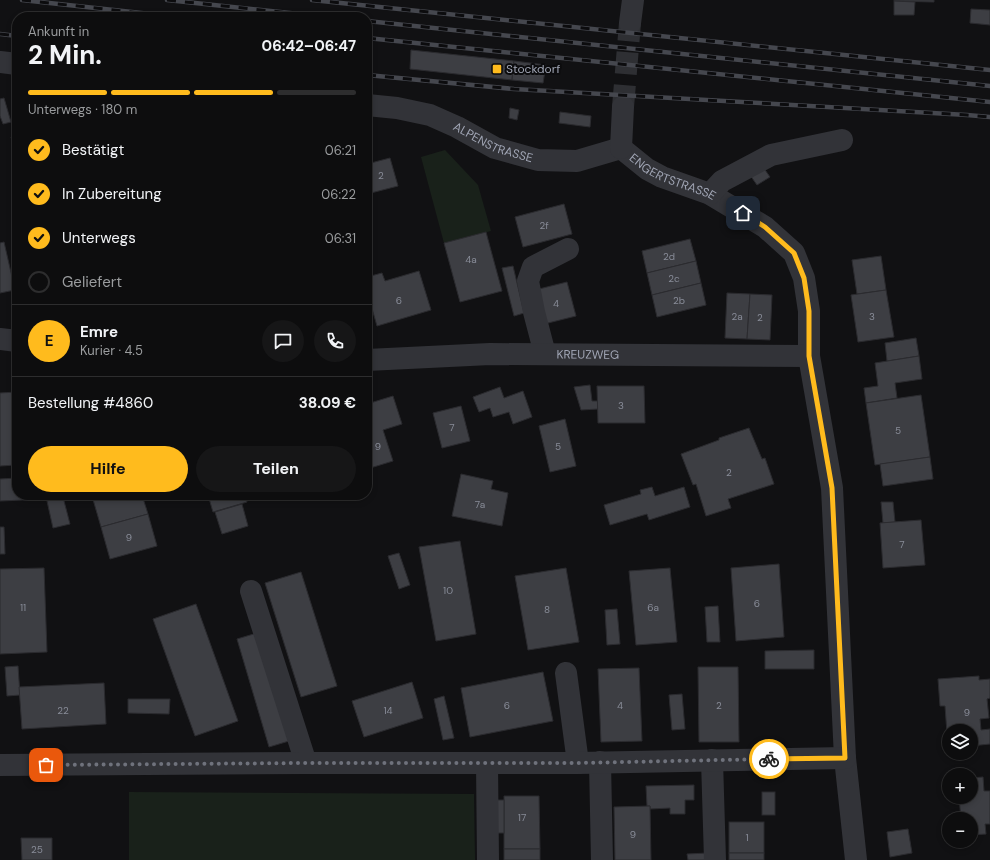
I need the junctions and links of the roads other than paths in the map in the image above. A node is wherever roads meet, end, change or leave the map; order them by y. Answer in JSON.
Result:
{"nodes":[{"id":1,"x":633,"y":0,"type":"edge"},
{"id":2,"x":630,"y":23,"type":"tunnel mouth"},
{"id":3,"x":0,"y":62,"type":"edge"},
{"id":4,"x":12,"y":63,"type":"edge"},
{"id":5,"x":372,"y":106,"type":"edge"},
{"id":6,"x":623,"y":107,"type":"tunnel mouth"},
{"id":7,"x":842,"y":140,"type":"dead end"},
{"id":8,"x":621,"y":148,"type":"junction"},
{"id":9,"x":710,"y":194,"type":"junction"},
{"id":10,"x":568,"y":249,"type":"dead end"},
{"id":11,"x":0,"y":339,"type":"edge"},
{"id":12,"x":12,"y":340,"type":"edge"},
{"id":13,"x":545,"y":354,"type":"junction"},
{"id":14,"x":809,"y":356,"type":"junction"},
{"id":15,"x":372,"y":360,"type":"edge"},
{"id":16,"x":251,"y":591,"type":"dead end"},
{"id":17,"x":566,"y":673,"type":"dead end"},
{"id":18,"x":845,"y":758,"type":"junction"},
{"id":19,"x":712,"y":760,"type":"junction"},
{"id":20,"x":600,"y":762,"type":"junction"},
{"id":21,"x":306,"y":763,"type":"junction"},
{"id":22,"x":487,"y":763,"type":"junction"},
{"id":23,"x":578,"y":763,"type":"junction"},
{"id":24,"x":0,"y":765,"type":"edge"},
{"id":25,"x":488,"y":860,"type":"edge"},
{"id":26,"x":602,"y":860,"type":"edge"},
{"id":27,"x":715,"y":860,"type":"edge"},
{"id":28,"x":856,"y":860,"type":"edge"}],
"edges":[{"from":1,"to":2,"type":"street"},
{"from":3,"to":4,"type":"street"},
{"from":5,"to":8,"type":"street","name":"ALPENSTRASSE"},
{"from":6,"to":8,"type":"street"},
{"from":7,"to":9,"type":"street"},
{"from":8,"to":9,"type":"street","name":"ENGERTSTRASSE"},
{"from":9,"to":14,"type":"street","name":"ENGERTSTRASSE"},
{"from":10,"to":13,"type":"street"},
{"from":11,"to":12,"type":"street"},
{"from":13,"to":14,"type":"street","name":"KREUZWEG"},
{"from":13,"to":15,"type":"street","name":"KREUZWEG"},
{"from":14,"to":18,"type":"street","name":"ENGERTSTRASSE"},
{"from":16,"to":21,"type":"street"},
{"from":17,"to":23,"type":"street"},
{"from":18,"to":19,"type":"street"},
{"from":18,"to":28,"type":"street","name":"ENGERTSTRASSE"},
{"from":19,"to":20,"type":"street"},
{"from":19,"to":27,"type":"street"},
{"from":20,"to":23,"type":"street"},
{"from":20,"to":26,"type":"street"},
{"from":21,"to":22,"type":"street"},
{"from":21,"to":24,"type":"street"},
{"from":22,"to":23,"type":"street"},
{"from":22,"to":25,"type":"street"}]}
